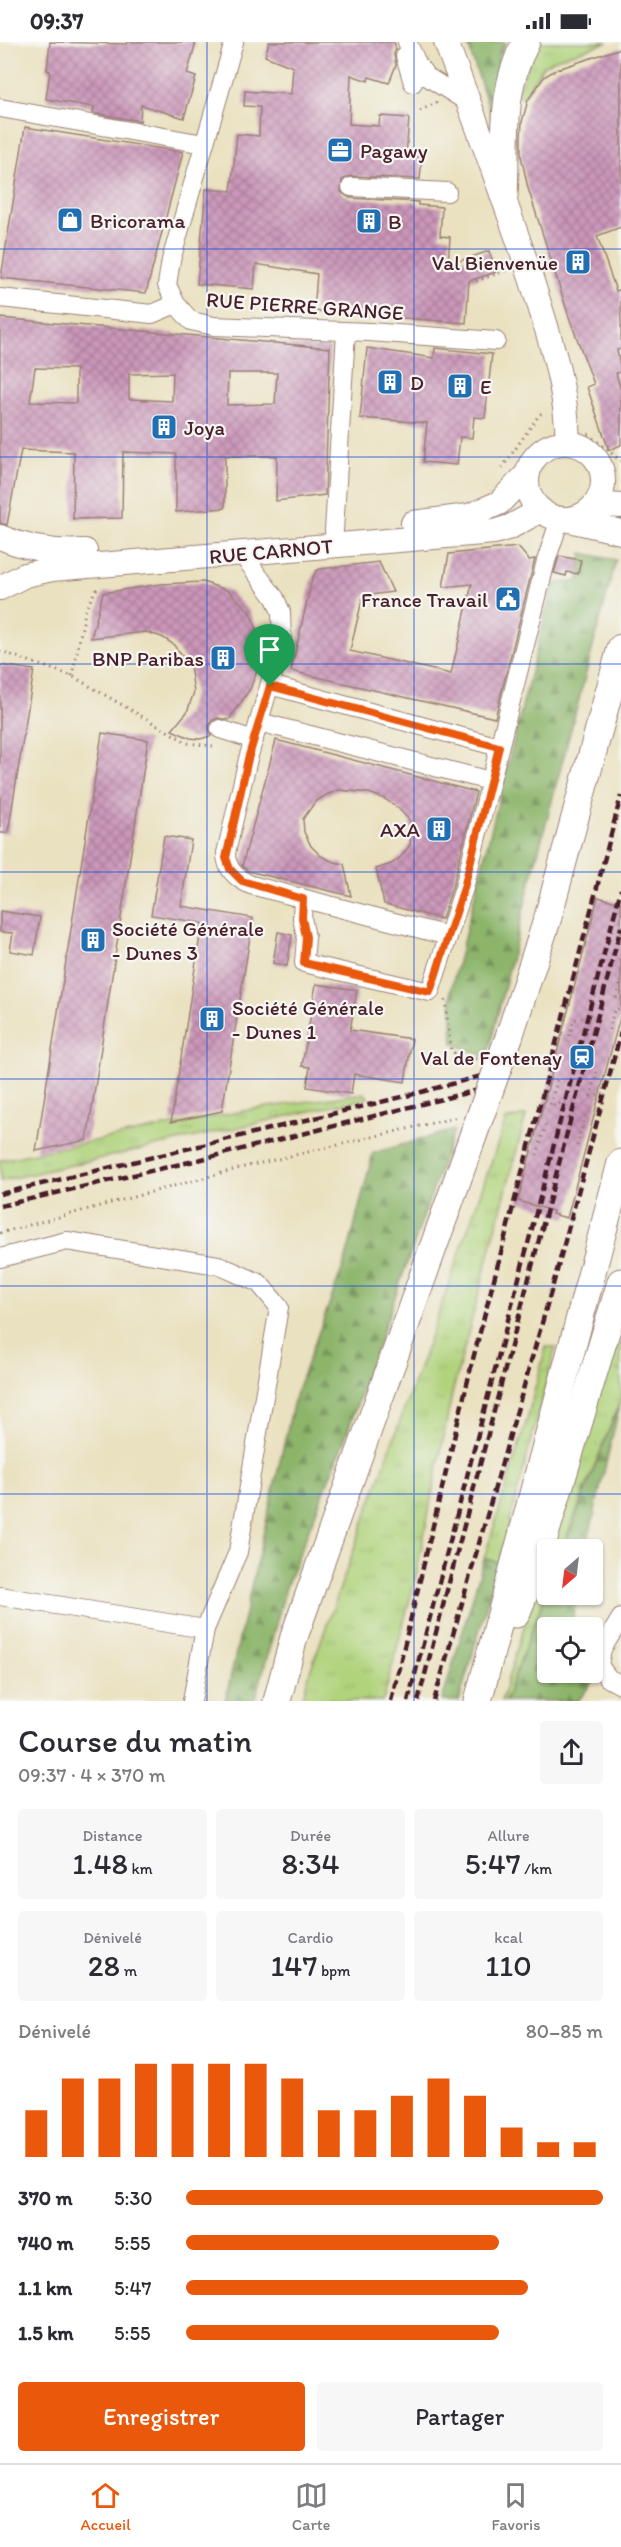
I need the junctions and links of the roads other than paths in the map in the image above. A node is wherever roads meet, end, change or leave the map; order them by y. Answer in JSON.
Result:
{"nodes":[{"id":1,"x":234,"y":42,"type":"edge"},
{"id":2,"x":405,"y":42,"type":"edge"},
{"id":3,"x":446,"y":42,"type":"edge"},
{"id":4,"x":526,"y":42,"type":"edge"},
{"id":5,"x":413,"y":83,"type":"dead end"},
{"id":6,"x":469,"y":103,"type":"junction"},
{"id":7,"x":0,"y":108,"type":"edge"},
{"id":8,"x":204,"y":144,"type":"junction"},
{"id":9,"x":351,"y":187,"type":"dead end"},
{"id":10,"x":447,"y":192,"type":"dead end"},
{"id":11,"x":504,"y":196,"type":"junction"},
{"id":12,"x":0,"y":297,"type":"edge"},
{"id":13,"x":176,"y":304,"type":"junction"},
{"id":14,"x":346,"y":333,"type":"junction"},
{"id":15,"x":496,"y":341,"type":"dead end"},
{"id":16,"x":577,"y":437,"type":"junction"},
{"id":17,"x":609,"y":461,"type":"edge"},
{"id":18,"x":528,"y":472,"type":"junction"},
{"id":19,"x":621,"y":476,"type":"edge"},
{"id":20,"x":596,"y":504,"type":"junction"},
{"id":21,"x":621,"y":506,"type":"edge"},
{"id":22,"x":555,"y":516,"type":"junction"},
{"id":23,"x":333,"y":531,"type":"junction"},
{"id":24,"x":621,"y":532,"type":"edge"},
{"id":25,"x":0,"y":537,"type":"edge"},
{"id":26,"x":241,"y":553,"type":"junction"},
{"id":27,"x":0,"y":588,"type":"edge"},
{"id":28,"x":621,"y":648,"type":"edge"},
{"id":29,"x":270,"y":686,"type":"junction"},
{"id":30,"x":220,"y":729,"type":"dead end"},
{"id":31,"x":255,"y":738,"type":"junction"},
{"id":32,"x":499,"y":747,"type":"junction"},
{"id":33,"x":490,"y":781,"type":"junction"},
{"id":34,"x":303,"y":899,"type":"junction"},
{"id":35,"x":448,"y":936,"type":"junction"},
{"id":36,"x":621,"y":1163,"type":"edge"},
{"id":37,"x":0,"y":1258,"type":"edge"},
{"id":38,"x":621,"y":1281,"type":"edge"},
{"id":39,"x":0,"y":1596,"type":"edge"},
{"id":40,"x":621,"y":1618,"type":"edge"},
{"id":41,"x":205,"y":1629,"type":"junction"},
{"id":42,"x":621,"y":1685,"type":"edge"},
{"id":43,"x":192,"y":1701,"type":"edge"},
{"id":44,"x":277,"y":1701,"type":"edge"},
{"id":45,"x":479,"y":1701,"type":"edge"}],
"edges":[{"from":1,"to":8,"type":"street","name":"RUE PIERRE GRANGE"},
{"from":2,"to":5,"type":"street"},
{"from":2,"to":6,"type":"street"},
{"from":3,"to":6,"type":"main road"},
{"from":4,"to":11,"type":"highway"},
{"from":6,"to":11,"type":"main road"},
{"from":7,"to":8,"type":"street"},
{"from":8,"to":13,"type":"street","name":"RUE PIERRE GRANGE"},
{"from":9,"to":10,"type":"street"},
{"from":11,"to":16,"type":"main road"},
{"from":12,"to":13,"type":"street"},
{"from":13,"to":14,"type":"street","name":"RUE PIERRE GRANGE"},
{"from":14,"to":15,"type":"street","name":"RUE PIERRE GRANGE"},
{"from":14,"to":23,"type":"street"},
{"from":16,"to":17,"type":"main road"},
{"from":16,"to":18,"type":"main road"},
{"from":17,"to":19,"type":"main road"},
{"from":17,"to":20,"type":"main road"},
{"from":18,"to":22,"type":"main road"},
{"from":18,"to":23,"type":"main road","name":"RUE CARNOT"},
{"from":20,"to":21,"type":"main road"},
{"from":20,"to":22,"type":"main road"},
{"from":22,"to":24,"type":"main road"},
{"from":22,"to":26,"type":"main road","name":"RUE CARNOT"},
{"from":22,"to":32,"type":"street"},
{"from":23,"to":25,"type":"main road","name":"RUE CARNOT"},
{"from":26,"to":27,"type":"main road","name":"RUE CARNOT"},
{"from":26,"to":29,"type":"street"},
{"from":28,"to":44,"type":"highway","bridge":true},
{"from":29,"to":31,"type":"street"},
{"from":29,"to":32,"type":"street"},
{"from":30,"to":31,"type":"street"},
{"from":31,"to":33,"type":"street"},
{"from":31,"to":34,"type":"street"},
{"from":32,"to":33,"type":"street"},
{"from":33,"to":35,"type":"street"},
{"from":34,"to":35,"type":"street"},
{"from":34,"to":35,"type":"street"},
{"from":36,"to":45,"type":"highway"},
{"from":37,"to":41,"type":"street"},
{"from":38,"to":45,"type":"highway"},
{"from":39,"to":41,"type":"street"},
{"from":40,"to":42,"type":"street"},
{"from":41,"to":43,"type":"street"}]}
